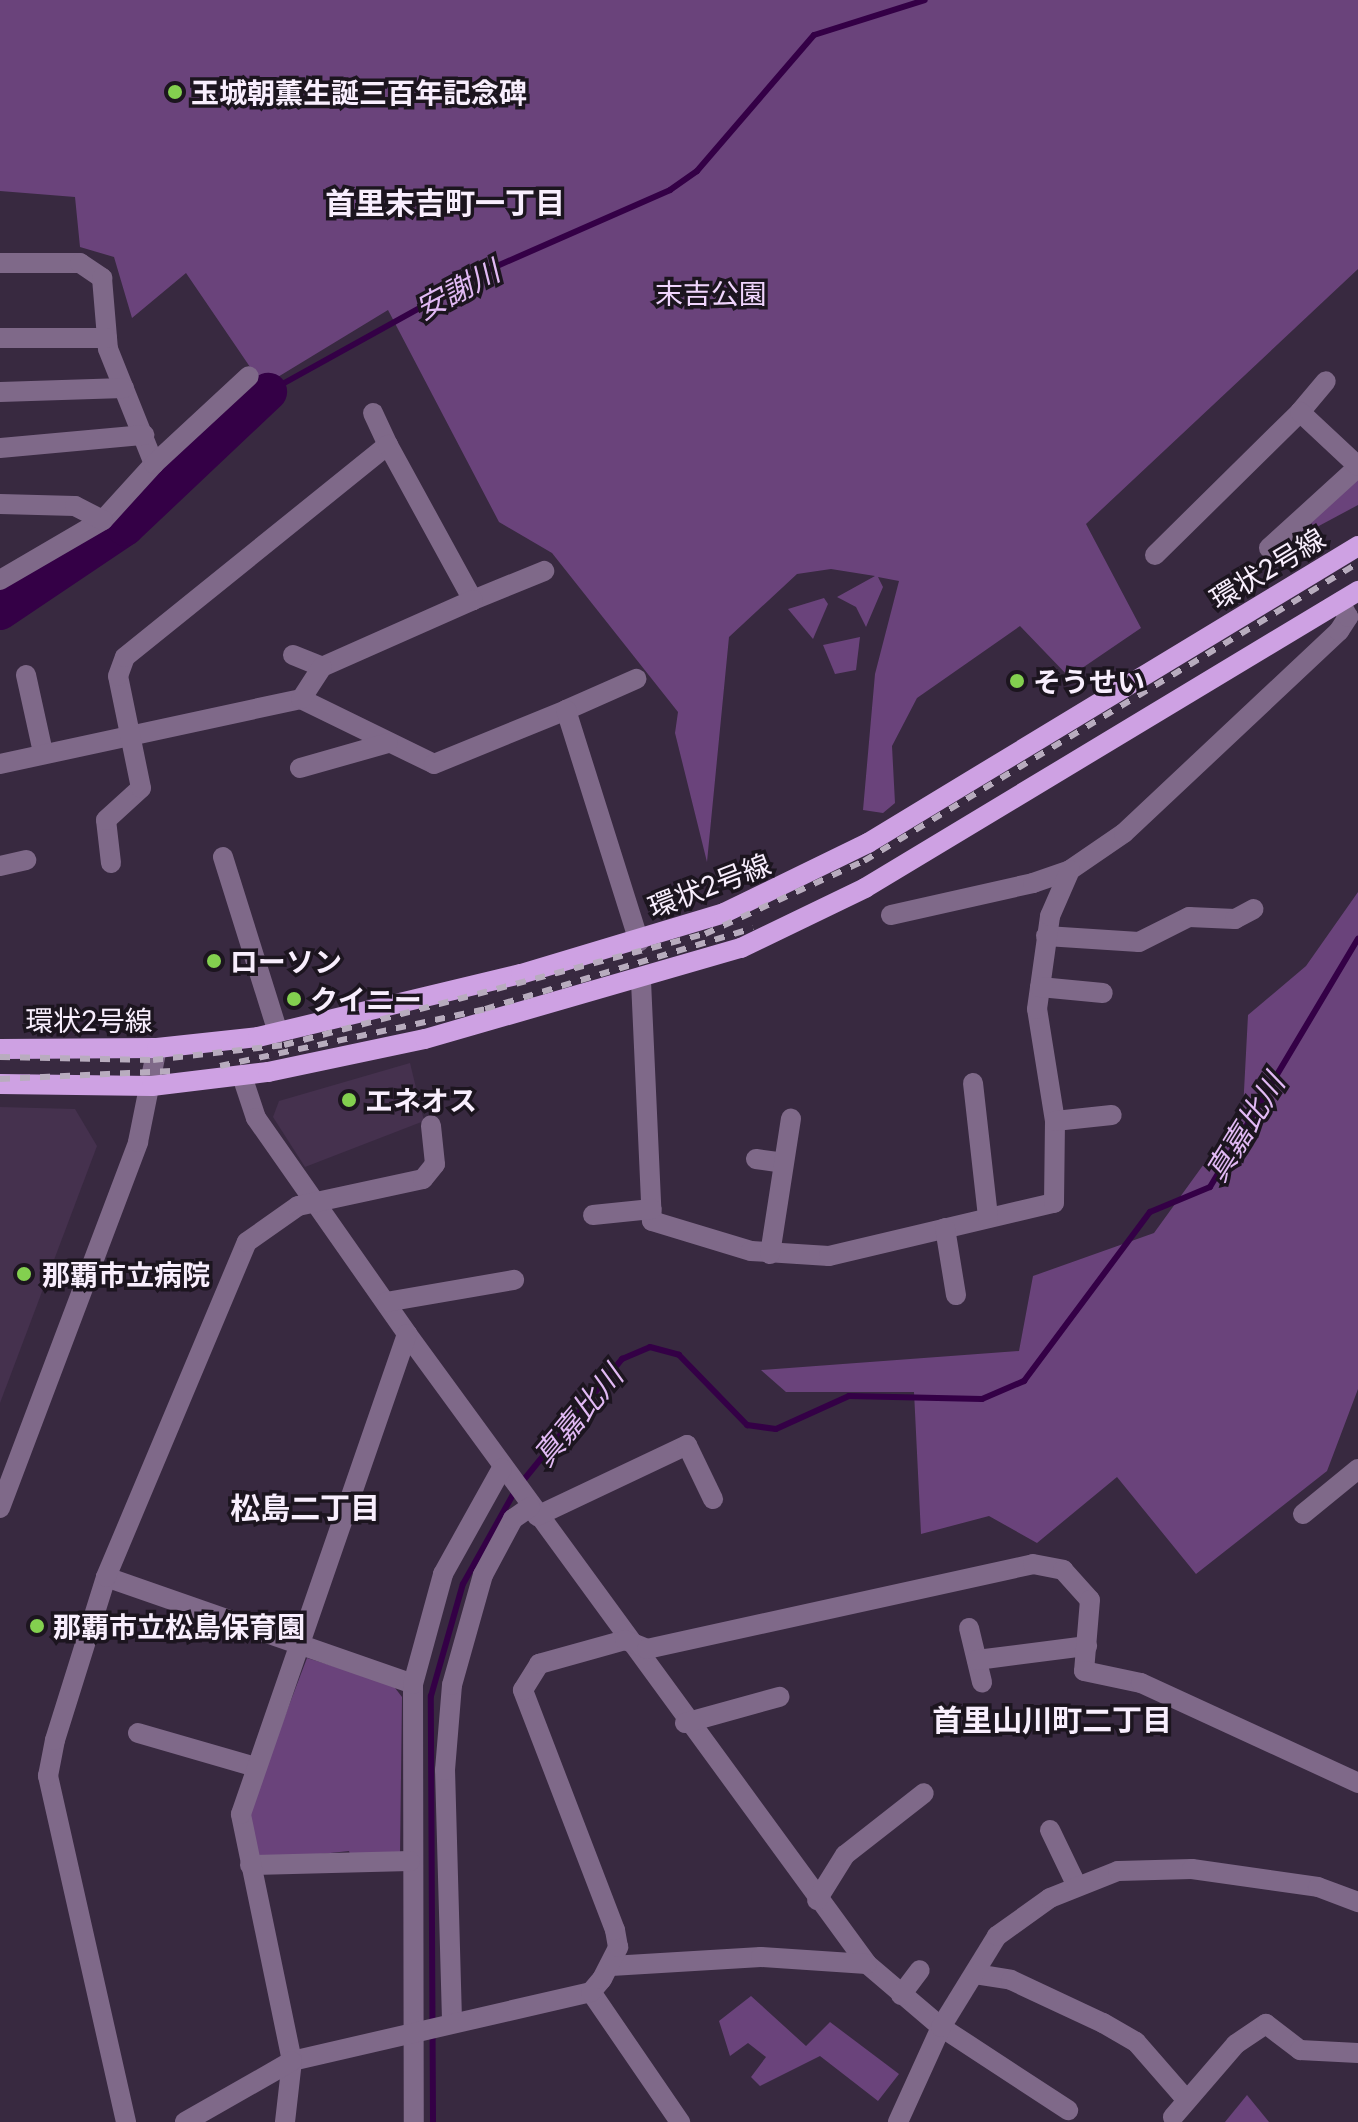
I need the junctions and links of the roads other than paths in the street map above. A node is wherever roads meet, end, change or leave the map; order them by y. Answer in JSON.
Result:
{"nodes":[{"id":1,"x":0,"y":263,"type":"edge"},
{"id":2,"x":0,"y":338,"type":"edge"},
{"id":3,"x":107,"y":338,"type":"junction"},
{"id":4,"x":249,"y":376,"type":"dead end"},
{"id":5,"x":1326,"y":381,"type":"dead end"},
{"id":6,"x":124,"y":388,"type":"junction"},
{"id":7,"x":0,"y":392,"type":"edge"},
{"id":8,"x":1300,"y":412,"type":"junction"},
{"id":9,"x":373,"y":413,"type":"dead end"},
{"id":10,"x":144,"y":435,"type":"junction"},
{"id":11,"x":388,"y":445,"type":"junction"},
{"id":12,"x":0,"y":448,"type":"edge"},
{"id":13,"x":154,"y":464,"type":"junction"},
{"id":14,"x":1358,"y":466,"type":"edge"},
{"id":15,"x":0,"y":504,"type":"edge"},
{"id":16,"x":103,"y":520,"type":"junction"},
{"id":17,"x":1358,"y":546,"type":"edge"},
{"id":18,"x":1269,"y":548,"type":"dead end"},
{"id":19,"x":1155,"y":555,"type":"dead end"},
{"id":20,"x":544,"y":571,"type":"dead end"},
{"id":21,"x":0,"y":580,"type":"edge"},
{"id":22,"x":1358,"y":591,"type":"edge"},
{"id":23,"x":473,"y":600,"type":"junction"},
{"id":24,"x":1340,"y":602,"type":"junction"},
{"id":25,"x":293,"y":655,"type":"dead end"},
{"id":26,"x":322,"y":667,"type":"junction"},
{"id":27,"x":26,"y":675,"type":"dead end"},
{"id":28,"x":636,"y":679,"type":"dead end"},
{"id":29,"x":301,"y":699,"type":"junction"},
{"id":30,"x":566,"y":710,"type":"junction"},
{"id":31,"x":127,"y":734,"type":"junction"},
{"id":32,"x":388,"y":743,"type":"junction"},
{"id":33,"x":43,"y":752,"type":"junction"},
{"id":34,"x":0,"y":764,"type":"edge"},
{"id":35,"x":300,"y":768,"type":"dead end"},
{"id":36,"x":223,"y":857,"type":"dead end"},
{"id":37,"x":26,"y":860,"type":"dead end"},
{"id":38,"x":111,"y":863,"type":"dead end"},
{"id":39,"x":0,"y":866,"type":"edge"},
{"id":40,"x":1070,"y":870,"type":"junction"},
{"id":41,"x":1254,"y":909,"type":"dead end"},
{"id":42,"x":891,"y":915,"type":"dead end"},
{"id":43,"x":1046,"y":936,"type":"junction"},
{"id":44,"x":639,"y":942,"type":"junction"},
{"id":45,"x":641,"y":981,"type":"junction"},
{"id":46,"x":1040,"y":987,"type":"junction"},
{"id":47,"x":1103,"y":993,"type":"dead end"},
{"id":48,"x":278,"y":1033,"type":"junction"},
{"id":49,"x":157,"y":1048,"type":"junction"},
{"id":50,"x":0,"y":1049,"type":"edge"},
{"id":51,"x":242,"y":1076,"type":"junction"},
{"id":52,"x":973,"y":1083,"type":"dead end"},
{"id":53,"x":0,"y":1084,"type":"edge"},
{"id":54,"x":152,"y":1086,"type":"junction"},
{"id":55,"x":1112,"y":1115,"type":"dead end"},
{"id":56,"x":791,"y":1119,"type":"dead end"},
{"id":57,"x":1055,"y":1121,"type":"junction"},
{"id":58,"x":431,"y":1125,"type":"dead end"},
{"id":59,"x":756,"y":1159,"type":"dead end"},
{"id":60,"x":783,"y":1163,"type":"junction"},
{"id":61,"x":315,"y":1203,"type":"junction"},
{"id":62,"x":652,"y":1209,"type":"junction"},
{"id":63,"x":593,"y":1215,"type":"dead end"},
{"id":64,"x":988,"y":1217,"type":"junction"},
{"id":65,"x":945,"y":1228,"type":"junction"},
{"id":66,"x":770,"y":1254,"type":"junction"},
{"id":67,"x":514,"y":1280,"type":"dead end"},
{"id":68,"x":956,"y":1295,"type":"dead end"},
{"id":69,"x":386,"y":1302,"type":"junction"},
{"id":70,"x":407,"y":1334,"type":"junction"},
{"id":71,"x":1358,"y":1469,"type":"edge"},
{"id":72,"x":506,"y":1473,"type":"junction"},
{"id":73,"x":5,"y":1480,"type":"edge"},
{"id":74,"x":713,"y":1499,"type":"dead end"},
{"id":75,"x":0,"y":1508,"type":"edge"},
{"id":76,"x":531,"y":1508,"type":"junction"},
{"id":77,"x":1303,"y":1514,"type":"dead end"},
{"id":78,"x":106,"y":1577,"type":"junction"},
{"id":79,"x":969,"y":1628,"type":"dead end"},
{"id":80,"x":625,"y":1640,"type":"junction"},
{"id":81,"x":300,"y":1645,"type":"junction"},
{"id":82,"x":1087,"y":1646,"type":"junction"},
{"id":83,"x":977,"y":1660,"type":"junction"},
{"id":84,"x":982,"y":1682,"type":"dead end"},
{"id":85,"x":413,"y":1684,"type":"junction"},
{"id":86,"x":779,"y":1697,"type":"dead end"},
{"id":87,"x":685,"y":1723,"type":"junction"},
{"id":88,"x":138,"y":1733,"type":"dead end"},
{"id":89,"x":256,"y":1767,"type":"junction"},
{"id":90,"x":1358,"y":1783,"type":"edge"},
{"id":91,"x":924,"y":1793,"type":"dead end"},
{"id":92,"x":1050,"y":1830,"type":"dead end"},
{"id":93,"x":410,"y":1861,"type":"junction"},
{"id":94,"x":250,"y":1865,"type":"junction"},
{"id":95,"x":1077,"y":1886,"type":"junction"},
{"id":96,"x":817,"y":1900,"type":"junction"},
{"id":97,"x":1358,"y":1902,"type":"edge"},
{"id":98,"x":867,"y":1964,"type":"junction"},
{"id":99,"x":611,"y":1966,"type":"junction"},
{"id":100,"x":920,"y":1970,"type":"dead end"},
{"id":101,"x":975,"y":1974,"type":"junction"},
{"id":102,"x":591,"y":1992,"type":"junction"},
{"id":103,"x":901,"y":1995,"type":"junction"},
{"id":104,"x":450,"y":2021,"type":"junction"},
{"id":105,"x":420,"y":2027,"type":"junction"},
{"id":106,"x":941,"y":2027,"type":"junction"},
{"id":107,"x":1358,"y":2053,"type":"edge"},
{"id":108,"x":292,"y":2061,"type":"junction"},
{"id":109,"x":1184,"y":2097,"type":"junction"},
{"id":110,"x":1068,"y":2110,"type":"dead end"},
{"id":111,"x":1173,"y":2117,"type":"dead end"},
{"id":112,"x":126,"y":2122,"type":"edge"},
{"id":113,"x":185,"y":2122,"type":"edge"},
{"id":114,"x":285,"y":2122,"type":"edge"},
{"id":115,"x":414,"y":2122,"type":"edge"},
{"id":116,"x":680,"y":2122,"type":"edge"},
{"id":117,"x":898,"y":2122,"type":"edge"}],
"edges":[{"from":1,"to":3,"type":"street"},
{"from":2,"to":3,"type":"street"},
{"from":3,"to":6,"type":"street"},
{"from":4,"to":13,"type":"street"},
{"from":5,"to":8,"type":"street"},
{"from":6,"to":7,"type":"street"},
{"from":6,"to":10,"type":"street"},
{"from":8,"to":14,"type":"street"},
{"from":8,"to":19,"type":"street"},
{"from":9,"to":11,"type":"street"},
{"from":10,"to":12,"type":"street"},
{"from":10,"to":13,"type":"street"},
{"from":11,"to":23,"type":"street"},
{"from":11,"to":31,"type":"street"},
{"from":13,"to":16,"type":"street"},
{"from":14,"to":18,"type":"street"},
{"from":15,"to":16,"type":"street"},
{"from":16,"to":21,"type":"street"},
{"from":17,"to":44,"type":"main road","name":"環状2号線"},
{"from":20,"to":23,"type":"street"},
{"from":22,"to":24,"type":"main road"},
{"from":23,"to":26,"type":"street"},
{"from":24,"to":40,"type":"street"},
{"from":24,"to":45,"type":"main road"},
{"from":25,"to":26,"type":"street"},
{"from":26,"to":29,"type":"street"},
{"from":27,"to":33,"type":"street"},
{"from":28,"to":30,"type":"street"},
{"from":29,"to":31,"type":"street"},
{"from":29,"to":32,"type":"street"},
{"from":30,"to":32,"type":"street"},
{"from":30,"to":44,"type":"street"},
{"from":31,"to":33,"type":"street"},
{"from":31,"to":38,"type":"street"},
{"from":32,"to":35,"type":"street"},
{"from":33,"to":34,"type":"street"},
{"from":36,"to":48,"type":"street"},
{"from":37,"to":39,"type":"street"},
{"from":40,"to":42,"type":"street"},
{"from":40,"to":43,"type":"street"},
{"from":41,"to":43,"type":"street"},
{"from":43,"to":46,"type":"street"},
{"from":44,"to":48,"type":"main road","name":"環状2号線"},
{"from":45,"to":51,"type":"main road"},
{"from":45,"to":62,"type":"street"},
{"from":46,"to":47,"type":"street"},
{"from":46,"to":57,"type":"street"},
{"from":48,"to":49,"type":"main road","name":"環状2号線"},
{"from":49,"to":50,"type":"main road","name":"環状2号線"},
{"from":49,"to":54,"type":"street"},
{"from":51,"to":54,"type":"main road"},
{"from":51,"to":61,"type":"street"},
{"from":52,"to":64,"type":"street"},
{"from":53,"to":54,"type":"main road"},
{"from":54,"to":73,"type":"street"},
{"from":55,"to":57,"type":"street"},
{"from":56,"to":60,"type":"street"},
{"from":57,"to":64,"type":"street"},
{"from":58,"to":61,"type":"street"},
{"from":59,"to":60,"type":"street"},
{"from":60,"to":66,"type":"street"},
{"from":61,"to":69,"type":"street"},
{"from":61,"to":78,"type":"street"},
{"from":62,"to":63,"type":"street"},
{"from":62,"to":66,"type":"street"},
{"from":64,"to":65,"type":"street"},
{"from":65,"to":66,"type":"street"},
{"from":65,"to":68,"type":"street"},
{"from":67,"to":69,"type":"street"},
{"from":69,"to":70,"type":"street"},
{"from":70,"to":72,"type":"street"},
{"from":70,"to":81,"type":"street"},
{"from":71,"to":77,"type":"street"},
{"from":72,"to":76,"type":"street"},
{"from":72,"to":85,"type":"street"},
{"from":73,"to":75,"type":"street"},
{"from":74,"to":76,"type":"street"},
{"from":76,"to":80,"type":"street"},
{"from":76,"to":104,"type":"street"},
{"from":78,"to":81,"type":"street"},
{"from":78,"to":112,"type":"street"},
{"from":79,"to":83,"type":"street"},
{"from":80,"to":82,"type":"street"},
{"from":80,"to":87,"type":"street"},
{"from":80,"to":99,"type":"street"},
{"from":81,"to":85,"type":"street"},
{"from":81,"to":89,"type":"street"},
{"from":82,"to":83,"type":"street"},
{"from":82,"to":90,"type":"street"},
{"from":83,"to":84,"type":"street"},
{"from":85,"to":93,"type":"street"},
{"from":86,"to":87,"type":"street"},
{"from":87,"to":96,"type":"street"},
{"from":88,"to":89,"type":"street"},
{"from":89,"to":94,"type":"street"},
{"from":91,"to":96,"type":"street"},
{"from":92,"to":95,"type":"street"},
{"from":93,"to":94,"type":"street"},
{"from":93,"to":105,"type":"street"},
{"from":94,"to":108,"type":"street"},
{"from":95,"to":97,"type":"street"},
{"from":95,"to":101,"type":"street"},
{"from":96,"to":98,"type":"street"},
{"from":98,"to":99,"type":"street"},
{"from":98,"to":103,"type":"street"},
{"from":99,"to":102,"type":"street"},
{"from":100,"to":103,"type":"street"},
{"from":101,"to":106,"type":"street"},
{"from":101,"to":109,"type":"street"},
{"from":102,"to":104,"type":"street"},
{"from":102,"to":116,"type":"street"},
{"from":103,"to":106,"type":"street"},
{"from":104,"to":105,"type":"street"},
{"from":105,"to":108,"type":"street"},
{"from":105,"to":115,"type":"street"},
{"from":106,"to":110,"type":"street"},
{"from":106,"to":117,"type":"street"},
{"from":107,"to":109,"type":"street"},
{"from":108,"to":113,"type":"street"},
{"from":108,"to":114,"type":"street"},
{"from":109,"to":111,"type":"street"}]}
